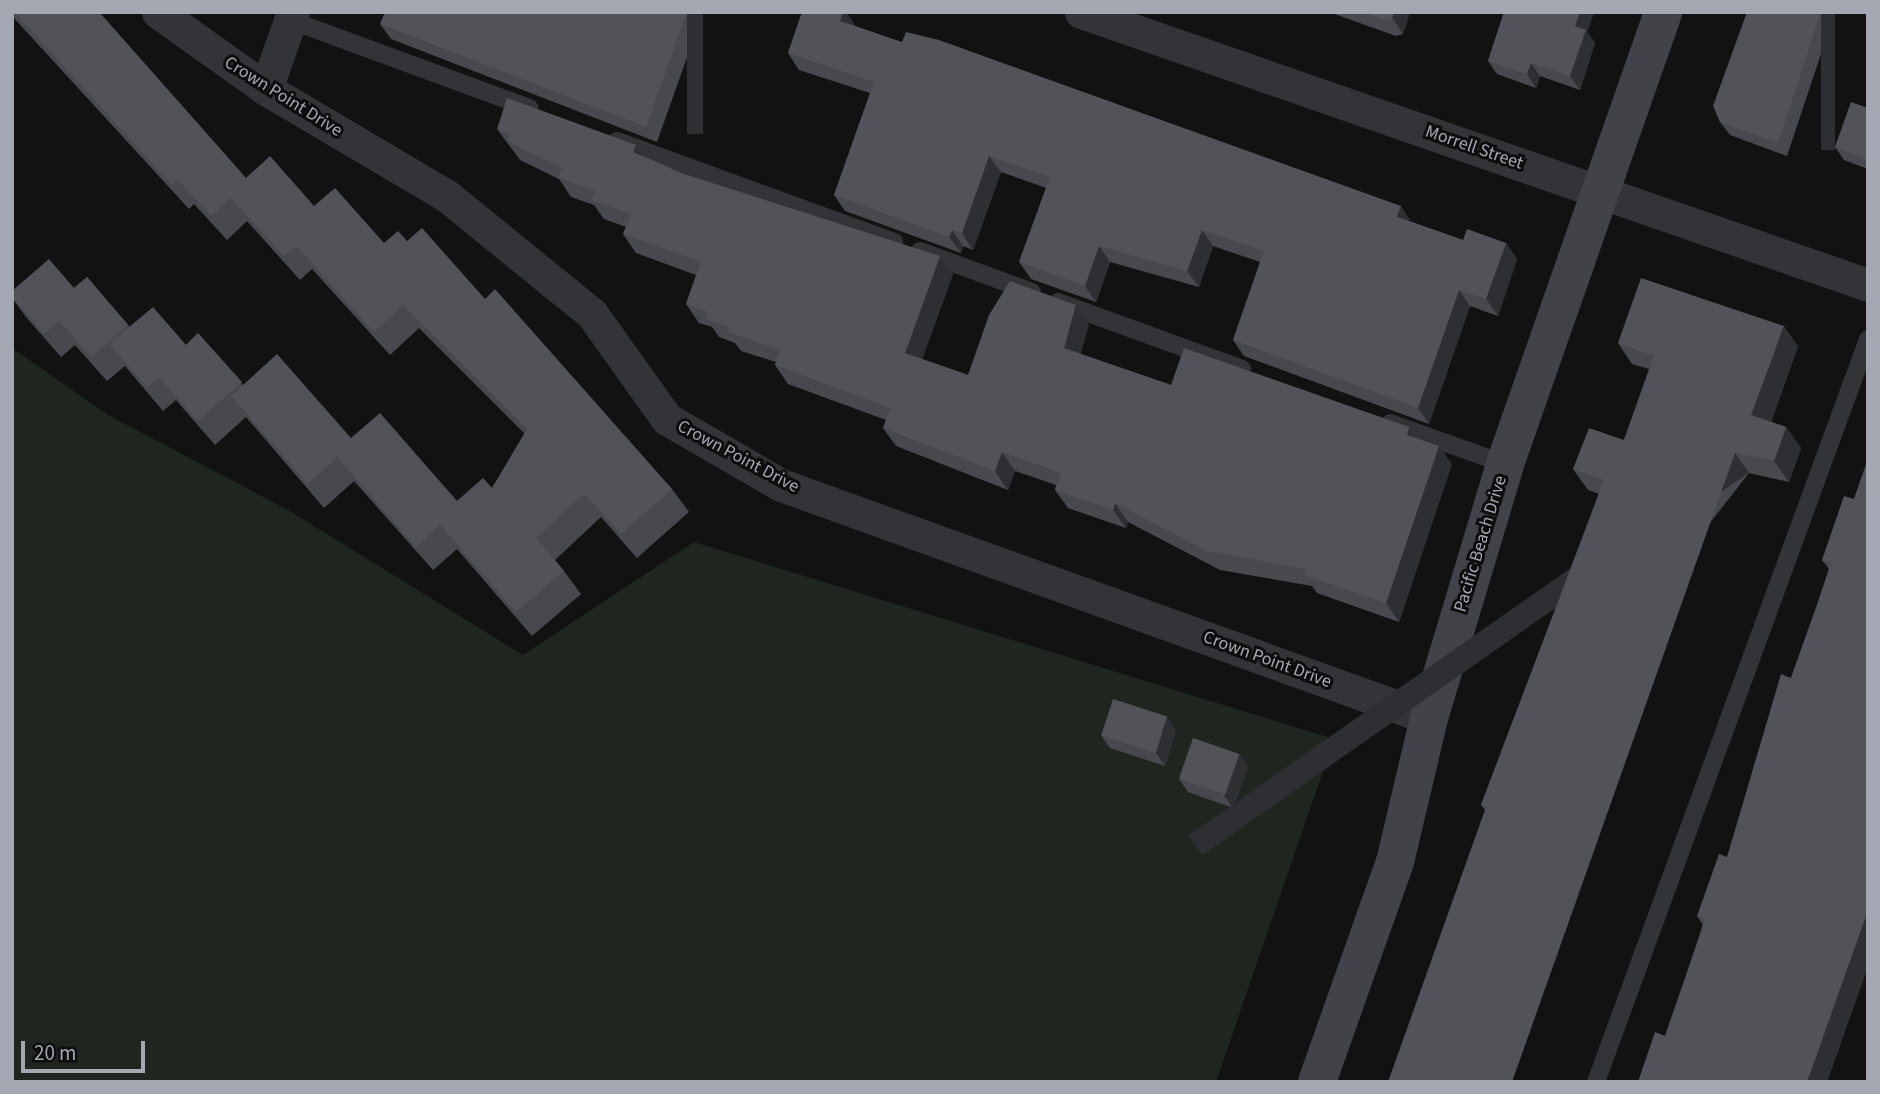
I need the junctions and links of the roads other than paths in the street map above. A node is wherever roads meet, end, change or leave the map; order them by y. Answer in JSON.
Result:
{"nodes":[{"id":1,"x":158,"y":12,"type":"edge"},
{"id":2,"x":1081,"y":12,"type":"edge"},
{"id":3,"x":1663,"y":12,"type":"edge"},
{"id":4,"x":292,"y":16,"type":"edge"},
{"id":5,"x":266,"y":89,"type":"junction"},
{"id":6,"x":544,"y":114,"type":"edge"},
{"id":7,"x":595,"y":133,"type":"edge"},
{"id":8,"x":1600,"y":192,"type":"junction"},
{"id":9,"x":1868,"y":285,"type":"edge"},
{"id":10,"x":1868,"y":339,"type":"edge"},
{"id":11,"x":1258,"y":374,"type":"edge"},
{"id":12,"x":1375,"y":417,"type":"edge"},
{"id":13,"x":1505,"y":464,"type":"junction"},
{"id":14,"x":1429,"y":718,"type":"junction"},
{"id":15,"x":1317,"y":1082,"type":"edge"},
{"id":16,"x":1596,"y":1082,"type":"edge"}],
"edges":[{"from":1,"to":5,"type":"street","name":"Crown Point Drive"},
{"from":2,"to":8,"type":"street","name":"Morrell Street"},
{"from":3,"to":8,"type":"street","name":"Pacific Beach Drive"},
{"from":4,"to":5,"type":"street"},
{"from":4,"to":6,"type":"lane"},
{"from":5,"to":14,"type":"street","name":"Crown Point Drive"},
{"from":7,"to":11,"type":"lane"},
{"from":8,"to":9,"type":"street","name":"Morrell Street"},
{"from":8,"to":13,"type":"street","name":"Pacific Beach Drive"},
{"from":10,"to":16,"type":"lane"},
{"from":12,"to":13,"type":"lane"},
{"from":13,"to":14,"type":"street","name":"Pacific Beach Drive"},
{"from":14,"to":15,"type":"street","name":"Pacific Beach Drive"}]}
